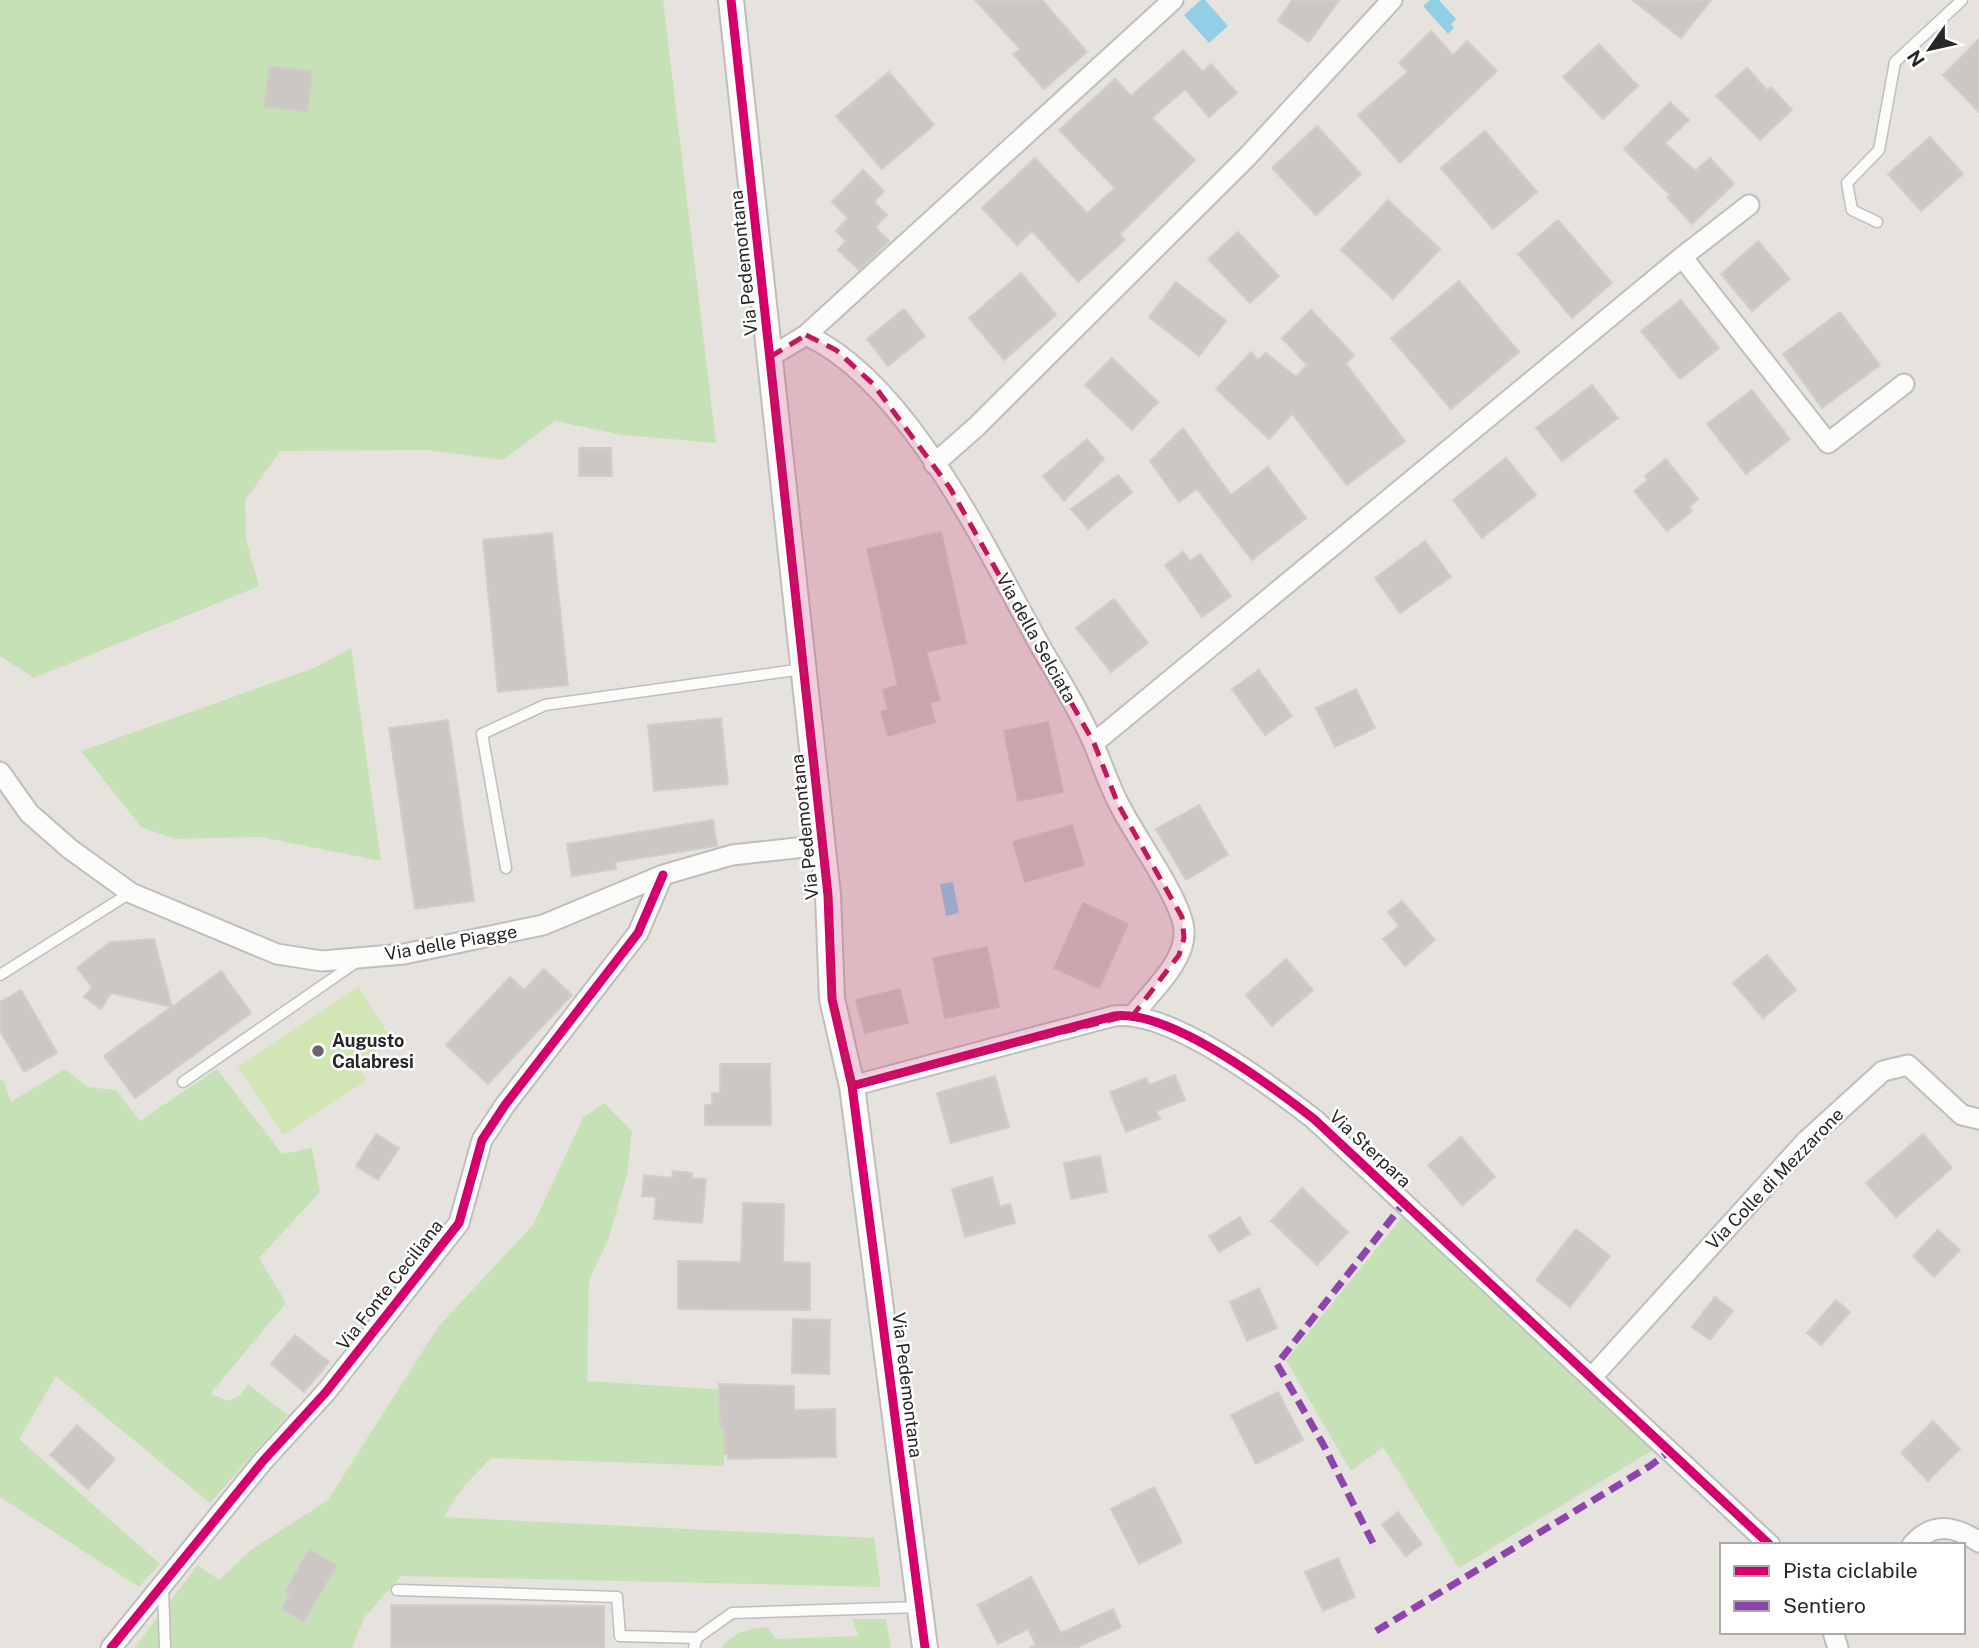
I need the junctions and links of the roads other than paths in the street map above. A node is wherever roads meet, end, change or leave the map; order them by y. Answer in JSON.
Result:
{"nodes":[{"id":1,"x":731,"y":0,"type":"edge"},
{"id":2,"x":1173,"y":0,"type":"edge"},
{"id":3,"x":1392,"y":0,"type":"edge"},
{"id":4,"x":1962,"y":0,"type":"edge"},
{"id":5,"x":1749,"y":205,"type":"dead end"},
{"id":6,"x":1877,"y":222,"type":"dead end"},
{"id":7,"x":1682,"y":257,"type":"junction"},
{"id":8,"x":806,"y":335,"type":"junction"},
{"id":9,"x":770,"y":357,"type":"junction"},
{"id":10,"x":1903,"y":384,"type":"dead end"},
{"id":11,"x":934,"y":464,"type":"junction"},
{"id":12,"x":804,"y":669,"type":"junction"},
{"id":13,"x":1094,"y":743,"type":"junction"},
{"id":14,"x":0,"y":772,"type":"edge"},
{"id":15,"x":823,"y":845,"type":"junction"},
{"id":16,"x":506,"y":868,"type":"dead end"},
{"id":17,"x":663,"y":875,"type":"junction"},
{"id":18,"x":131,"y":892,"type":"junction"},
{"id":19,"x":363,"y":957,"type":"junction"},
{"id":20,"x":0,"y":975,"type":"edge"},
{"id":21,"x":1134,"y":1014,"type":"junction"},
{"id":22,"x":183,"y":1082,"type":"dead end"},
{"id":23,"x":852,"y":1086,"type":"junction"},
{"id":24,"x":1979,"y":1119,"type":"edge"},
{"id":25,"x":1592,"y":1377,"type":"junction"},
{"id":26,"x":1979,"y":1542,"type":"edge"},
{"id":27,"x":1768,"y":1543,"type":"edge"},
{"id":28,"x":1914,"y":1543,"type":"edge"},
{"id":29,"x":163,"y":1586,"type":"junction"},
{"id":30,"x":397,"y":1590,"type":"dead end"},
{"id":31,"x":921,"y":1607,"type":"junction"},
{"id":32,"x":620,"y":1636,"type":"junction"},
{"id":33,"x":695,"y":1643,"type":"edge"},
{"id":34,"x":111,"y":1648,"type":"edge"},
{"id":35,"x":165,"y":1648,"type":"edge"},
{"id":36,"x":620,"y":1648,"type":"edge"},
{"id":37,"x":925,"y":1648,"type":"edge"}],
"edges":[{"from":1,"to":9,"type":"street","name":"Via Pedemontana"},
{"from":2,"to":8,"type":"street"},
{"from":3,"to":11,"type":"street"},
{"from":4,"to":6,"type":"lane"},
{"from":5,"to":7,"type":"street"},
{"from":7,"to":10,"type":"street"},
{"from":7,"to":13,"type":"street"},
{"from":8,"to":9,"type":"street"},
{"from":8,"to":11,"type":"street","name":"Via della Selciata"},
{"from":9,"to":12,"type":"street","name":"Via Pedemontana"},
{"from":11,"to":13,"type":"street","name":"Via della Selciata"},
{"from":12,"to":15,"type":"street","name":"Via Pedemontana"},
{"from":12,"to":16,"type":"lane"},
{"from":13,"to":21,"type":"street","name":"Via della Selciata"},
{"from":14,"to":18,"type":"street","name":"Via delle Piagge"},
{"from":15,"to":17,"type":"street","name":"Via delle Piagge"},
{"from":15,"to":23,"type":"street","name":"Via Pedemontana"},
{"from":17,"to":19,"type":"street","name":"Via delle Piagge"},
{"from":17,"to":29,"type":"street","name":"Via Fonte Ceciliana"},
{"from":18,"to":19,"type":"street","name":"Via delle Piagge"},
{"from":18,"to":20,"type":"lane"},
{"from":19,"to":22,"type":"lane"},
{"from":21,"to":23,"type":"street","name":"Via Sterpara"},
{"from":21,"to":25,"type":"street","name":"Via Sterpara"},
{"from":23,"to":31,"type":"street","name":"Via Pedemontana"},
{"from":24,"to":25,"type":"street","name":"Via Colle di Mezzarone"},
{"from":25,"to":27,"type":"street","name":"Via Sterpara"},
{"from":26,"to":28,"type":"street"},
{"from":29,"to":34,"type":"street","name":"Via Fonte Ceciliana"},
{"from":29,"to":35,"type":"lane"},
{"from":30,"to":32,"type":"lane"},
{"from":31,"to":33,"type":"lane"},
{"from":31,"to":37,"type":"street","name":"Via Pedemontana"},
{"from":32,"to":33,"type":"lane"},
{"from":32,"to":36,"type":"lane"}]}
